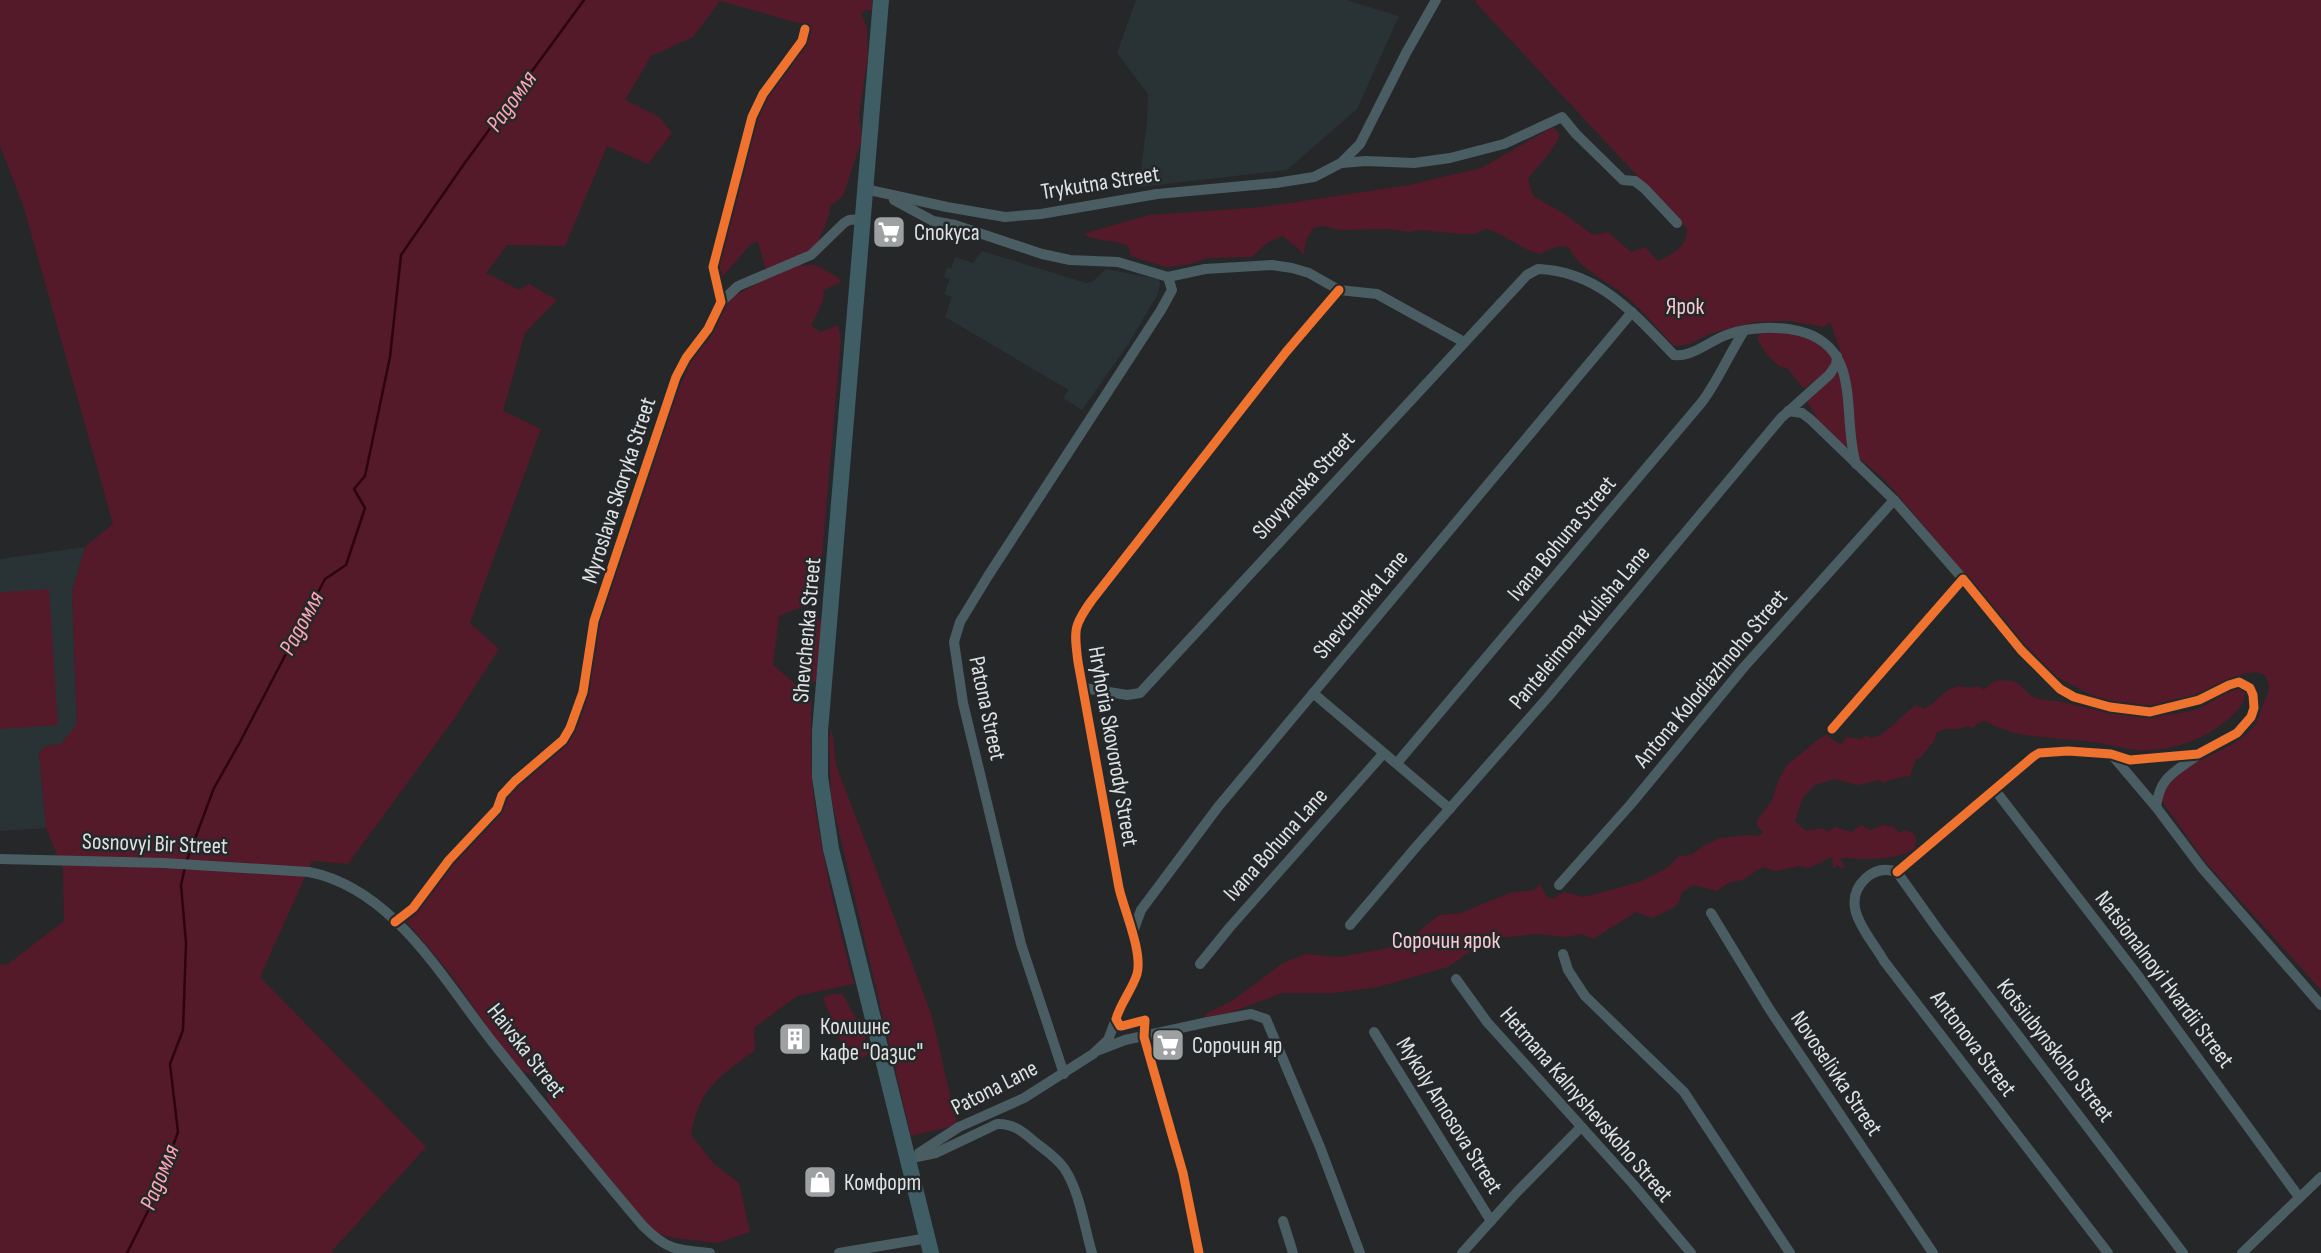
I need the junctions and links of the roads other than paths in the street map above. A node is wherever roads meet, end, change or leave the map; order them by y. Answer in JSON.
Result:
{"nodes":[{"id":1,"x":881,"y":0,"type":"edge"},
{"id":2,"x":1436,"y":0,"type":"edge"},
{"id":3,"x":806,"y":29,"type":"dead end"},
{"id":4,"x":1341,"y":163,"type":"junction"},
{"id":5,"x":865,"y":189,"type":"junction"},
{"id":6,"x":862,"y":219,"type":"junction"},
{"id":7,"x":1677,"y":223,"type":"dead end"},
{"id":8,"x":1168,"y":277,"type":"junction"},
{"id":9,"x":1339,"y":290,"type":"junction"},
{"id":10,"x":721,"y":302,"type":"junction"},
{"id":11,"x":1632,"y":312,"type":"junction"},
{"id":12,"x":1744,"y":331,"type":"junction"},
{"id":13,"x":1464,"y":342,"type":"junction"},
{"id":14,"x":1837,"y":356,"type":"junction"},
{"id":15,"x":1788,"y":411,"type":"junction"},
{"id":16,"x":1857,"y":464,"type":"junction"},
{"id":17,"x":1894,"y":500,"type":"junction"},
{"id":18,"x":1963,"y":579,"type":"junction"},
{"id":19,"x":1084,"y":688,"type":"junction"},
{"id":20,"x":1313,"y":693,"type":"junction"},
{"id":21,"x":1832,"y":729,"type":"dead end"},
{"id":22,"x":1383,"y":754,"type":"junction"},
{"id":23,"x":2112,"y":754,"type":"junction"},
{"id":24,"x":2198,"y":754,"type":"junction"},
{"id":25,"x":1397,"y":763,"type":"junction"},
{"id":26,"x":1994,"y":790,"type":"junction"},
{"id":27,"x":2156,"y":807,"type":"junction"},
{"id":28,"x":1450,"y":809,"type":"junction"},
{"id":29,"x":0,"y":859,"type":"edge"},
{"id":30,"x":309,"y":872,"type":"joint"},
{"id":31,"x":1897,"y":872,"type":"junction"},
{"id":32,"x":1559,"y":885,"type":"dead end"},
{"id":33,"x":1711,"y":912,"type":"dead end"},
{"id":34,"x":395,"y":922,"type":"junction"},
{"id":35,"x":1350,"y":925,"type":"dead end"},
{"id":36,"x":1133,"y":932,"type":"junction"},
{"id":37,"x":1563,"y":954,"type":"dead end"},
{"id":38,"x":1200,"y":964,"type":"dead end"},
{"id":39,"x":1456,"y":979,"type":"dead end"},
{"id":40,"x":2321,"y":1005,"type":"edge"},
{"id":41,"x":1116,"y":1018,"type":"junction"},
{"id":42,"x":1145,"y":1020,"type":"junction"},
{"id":43,"x":1192,"y":1025,"type":"junction"},
{"id":44,"x":1374,"y":1032,"type":"dead end"},
{"id":45,"x":1144,"y":1037,"type":"junction"},
{"id":46,"x":1099,"y":1050,"type":"junction"},
{"id":47,"x":1064,"y":1074,"type":"junction"},
{"id":48,"x":1581,"y":1127,"type":"junction"},
{"id":49,"x":904,"y":1146,"type":"junction"},
{"id":50,"x":2321,"y":1178,"type":"edge"},
{"id":51,"x":2299,"y":1197,"type":"junction"},
{"id":52,"x":1283,"y":1221,"type":"dead end"},
{"id":53,"x":1491,"y":1221,"type":"junction"},
{"id":54,"x":929,"y":1245,"type":"edge"},
{"id":55,"x":685,"y":1252,"type":"edge"},
{"id":56,"x":710,"y":1253,"type":"edge"},
{"id":57,"x":839,"y":1253,"type":"edge"},
{"id":58,"x":1091,"y":1253,"type":"edge"},
{"id":59,"x":1199,"y":1253,"type":"edge"},
{"id":60,"x":1293,"y":1253,"type":"edge"},
{"id":61,"x":1360,"y":1253,"type":"edge"},
{"id":62,"x":1462,"y":1253,"type":"edge"},
{"id":63,"x":1691,"y":1253,"type":"edge"},
{"id":64,"x":1790,"y":1253,"type":"edge"},
{"id":65,"x":1933,"y":1253,"type":"edge"},
{"id":66,"x":2108,"y":1253,"type":"edge"},
{"id":67,"x":2183,"y":1253,"type":"edge"},
{"id":68,"x":2242,"y":1253,"type":"edge"}],
"edges":[{"from":1,"to":5,"type":"main road","name":"Shevchenka Street"},
{"from":2,"to":4,"type":"street","name":"Trykutna Street"},
{"from":3,"to":10,"type":"street"},
{"from":4,"to":5,"type":"street","name":"Trykutna Street"},
{"from":4,"to":7,"type":"street","name":"Trykutna Street"},
{"from":5,"to":6,"type":"main road","name":"Shevchenka Street"},
{"from":5,"to":8,"type":"street"},
{"from":6,"to":10,"type":"street","name":"Myroslava Skoryka Street"},
{"from":6,"to":49,"type":"main road","name":"Shevchenka Street"},
{"from":8,"to":9,"type":"street"},
{"from":8,"to":47,"type":"street","name":"Patona Street"},
{"from":9,"to":13,"type":"street"},
{"from":9,"to":19,"type":"street","name":"Hryhoria Skovorody Street"},
{"from":10,"to":34,"type":"street","name":"Myroslava Skoryka Street"},
{"from":11,"to":12,"type":"street"},
{"from":11,"to":13,"type":"street","name":"Slovyanska Street"},
{"from":11,"to":20,"type":"street","name":"Shevchenka Lane"},
{"from":12,"to":14,"type":"street"},
{"from":12,"to":25,"type":"street","name":"Ivana Bohuna Street"},
{"from":13,"to":19,"type":"street","name":"Slovyanska Street"},
{"from":14,"to":15,"type":"street","name":"Panteleimona Kulisha Lane"},
{"from":14,"to":16,"type":"street"},
{"from":15,"to":16,"type":"street"},
{"from":15,"to":28,"type":"street","name":"Panteleimona Kulisha Lane"},
{"from":16,"to":17,"type":"street"},
{"from":17,"to":18,"type":"street"},
{"from":17,"to":32,"type":"street","name":"Antona Kolodiazhnoho Street"},
{"from":18,"to":21,"type":"street"},
{"from":18,"to":24,"type":"street"},
{"from":19,"to":36,"type":"street","name":"Hryhoria Skovorody Street"},
{"from":20,"to":22,"type":"street"},
{"from":20,"to":36,"type":"street","name":"Shevchenka Lane"},
{"from":22,"to":25,"type":"street"},
{"from":22,"to":38,"type":"street","name":"Ivana Bohuna Lane"},
{"from":23,"to":24,"type":"street"},
{"from":23,"to":26,"type":"street"},
{"from":23,"to":27,"type":"street"},
{"from":24,"to":27,"type":"street"},
{"from":25,"to":28,"type":"street"},
{"from":26,"to":31,"type":"street"},
{"from":26,"to":51,"type":"street","name":"Natsionalnoyi Hvardii Street"},
{"from":27,"to":40,"type":"street"},
{"from":28,"to":35,"type":"street","name":"Panteleimona Kulisha Lane"},
{"from":29,"to":30,"type":"street","name":"Sosnovyi Bir Street"},
{"from":30,"to":34,"type":"street","name":"Haivska Street"},
{"from":31,"to":66,"type":"street","name":"Antonova Street"},
{"from":31,"to":67,"type":"street","name":"Kotsiubynskoho Street"},
{"from":33,"to":65,"type":"street","name":"Novoselivka Street"},
{"from":34,"to":55,"type":"street","name":"Haivska Street"},
{"from":36,"to":41,"type":"street","name":"Hryhoria Skovorody Street"},
{"from":37,"to":64,"type":"street"},
{"from":39,"to":48,"type":"street","name":"Hetmana Kalnyshevskoho Street"},
{"from":41,"to":42,"type":"street"},
{"from":41,"to":46,"type":"street","name":"Patona Lane"},
{"from":42,"to":43,"type":"street"},
{"from":42,"to":45,"type":"street"},
{"from":43,"to":45,"type":"street","name":"Patona Lane"},
{"from":43,"to":61,"type":"street"},
{"from":44,"to":53,"type":"street","name":"Mykoly Amosova Street"},
{"from":45,"to":46,"type":"street","name":"Patona Lane"},
{"from":45,"to":59,"type":"street"},
{"from":46,"to":47,"type":"street","name":"Patona Lane"},
{"from":47,"to":49,"type":"street","name":"Patona Lane"},
{"from":48,"to":53,"type":"street"},
{"from":48,"to":63,"type":"street","name":"Hetmana Kalnyshevskoho Street"},
{"from":49,"to":54,"type":"main road","name":"Shevchenka Street"},
{"from":49,"to":58,"type":"street"},
{"from":50,"to":51,"type":"street"},
{"from":51,"to":68,"type":"street"},
{"from":52,"to":60,"type":"street"},
{"from":53,"to":62,"type":"street"},
{"from":54,"to":57,"type":"street"},
{"from":55,"to":56,"type":"street","name":"Haivska Street"}]}
